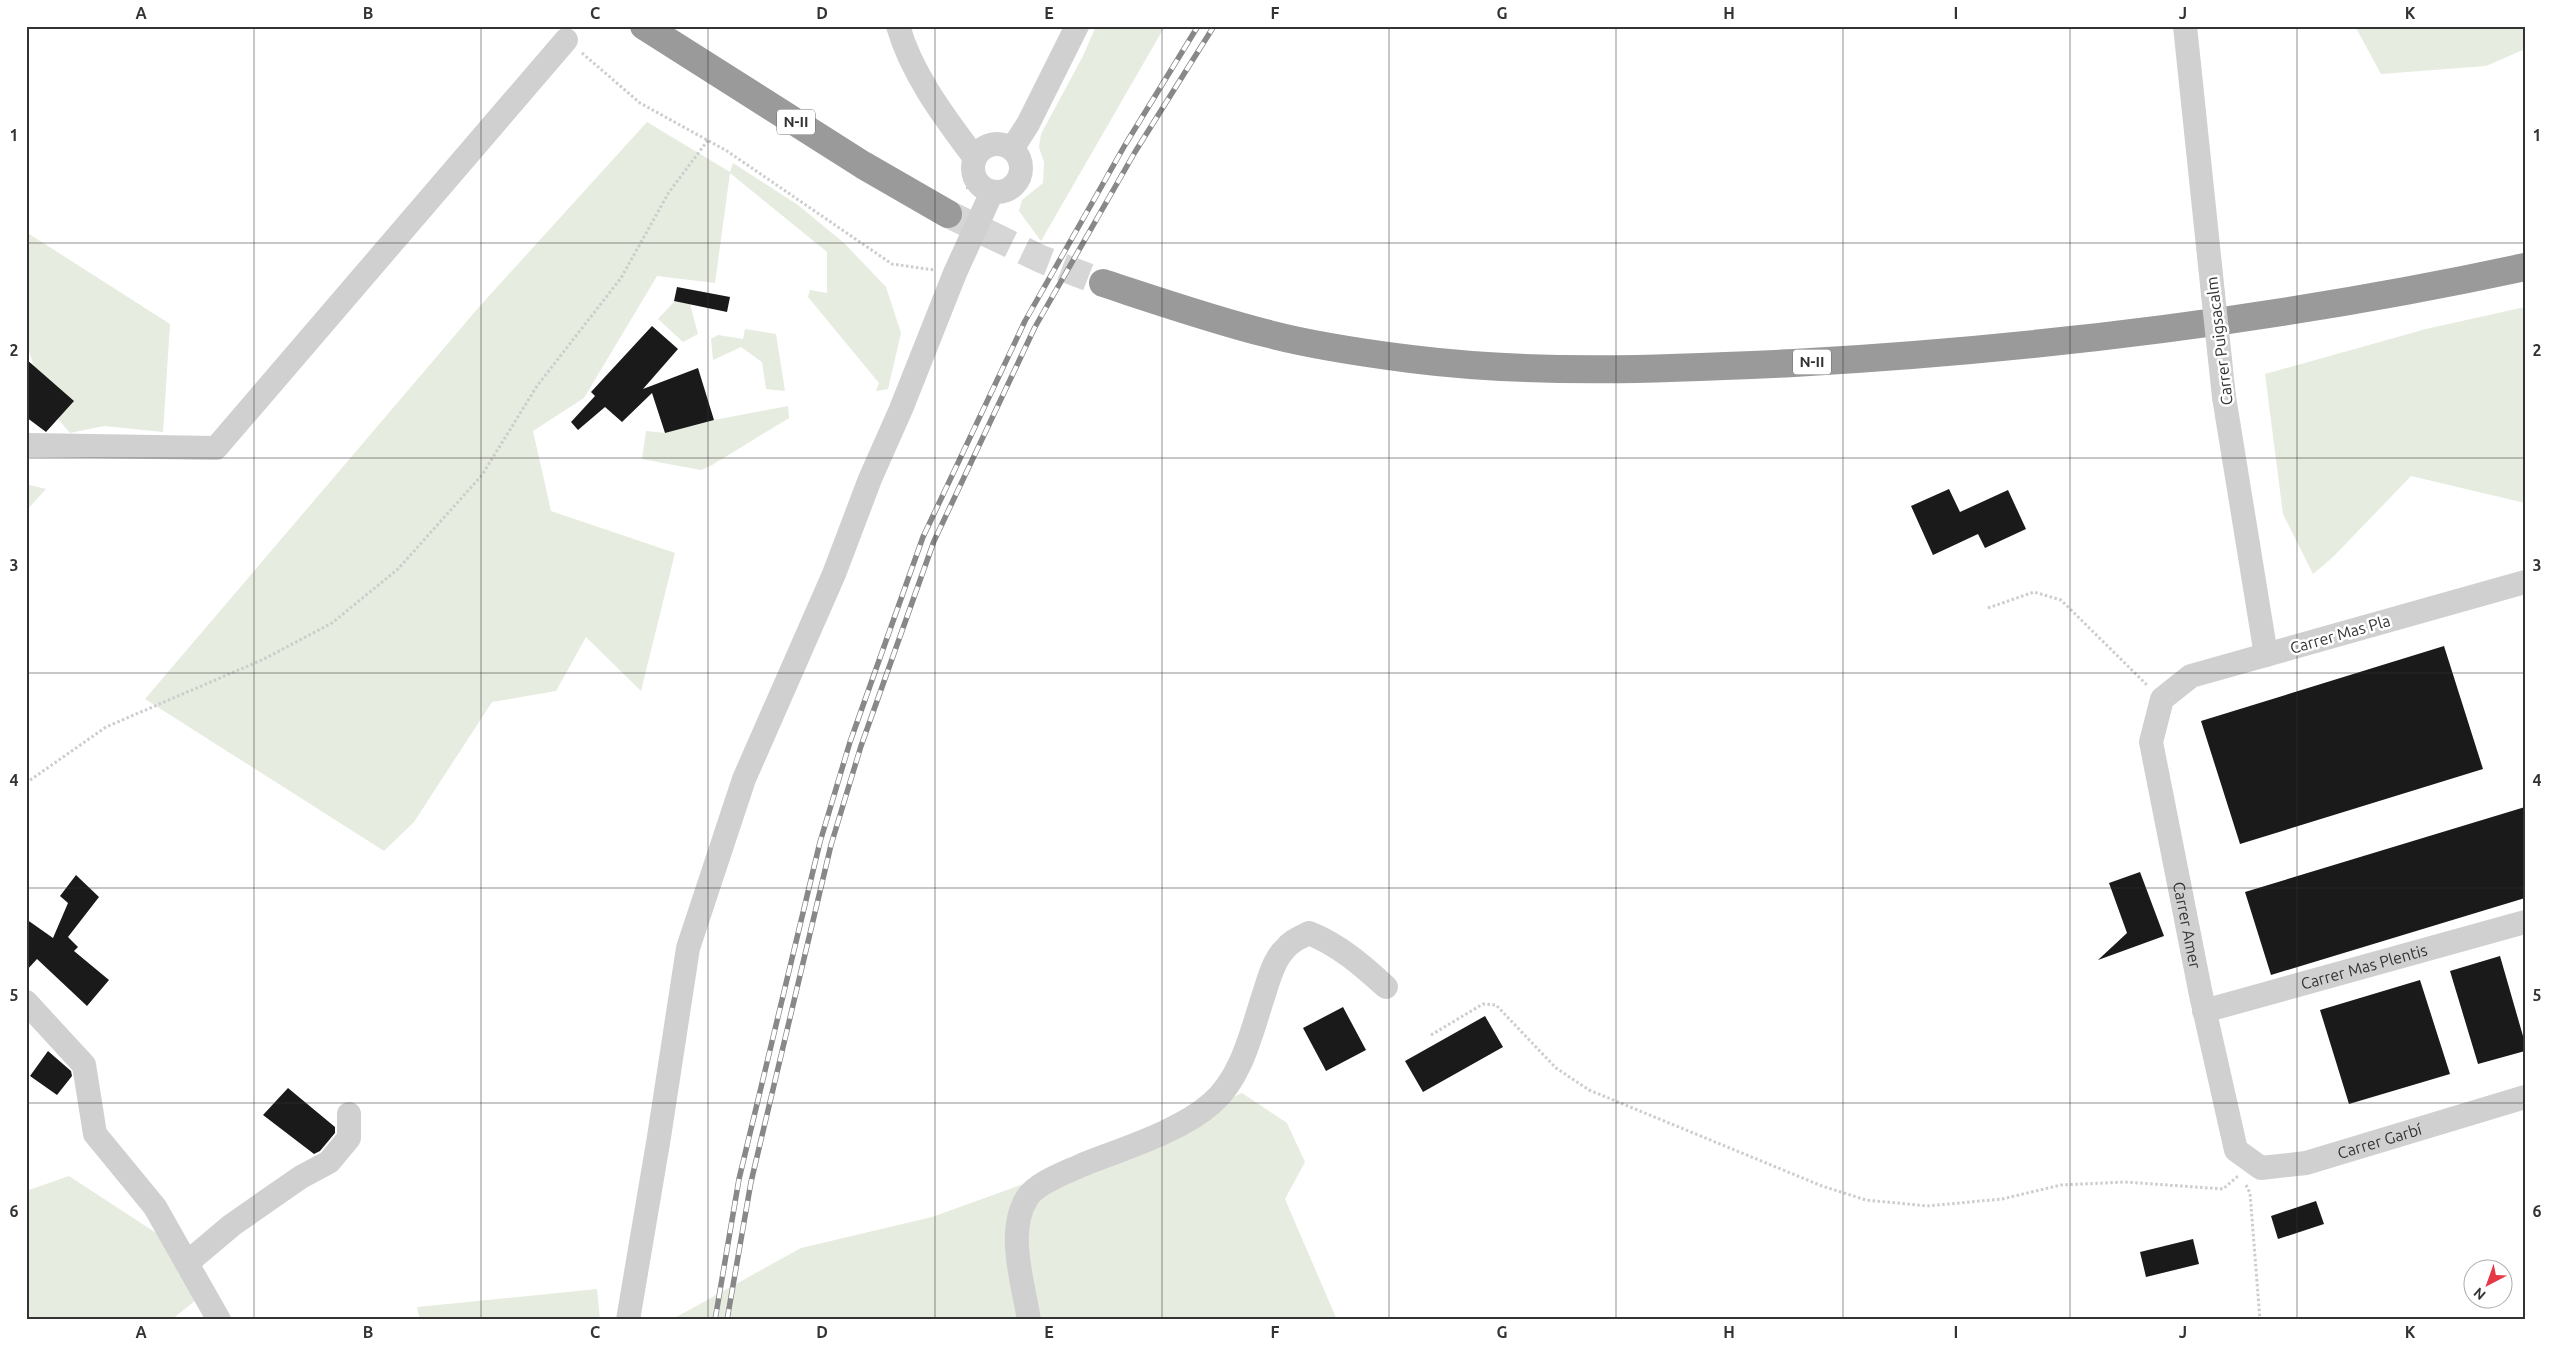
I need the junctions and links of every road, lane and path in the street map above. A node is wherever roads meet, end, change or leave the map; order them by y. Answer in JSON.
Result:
{"nodes":[{"id":1,"x":644,"y":26,"type":"edge"},
{"id":2,"x":898,"y":26,"type":"edge"},
{"id":3,"x":1077,"y":26,"type":"edge"},
{"id":4,"x":2185,"y":26,"type":"edge"},
{"id":5,"x":566,"y":40,"type":"joint"},
{"id":6,"x":708,"y":140,"type":"junction"},
{"id":7,"x":1012,"y":148,"type":"junction"},
{"id":8,"x":975,"y":158,"type":"junction"},
{"id":9,"x":992,"y":192,"type":"junction"},
{"id":10,"x":948,"y":214,"type":"tunnel mouth"},
{"id":11,"x":2525,"y":267,"type":"edge"},
{"id":12,"x":955,"y":273,"type":"junction"},
{"id":13,"x":1103,"y":283,"type":"tunnel mouth"},
{"id":14,"x":28,"y":444,"type":"edge"},
{"id":15,"x":2525,"y":582,"type":"edge"},
{"id":16,"x":1988,"y":608,"type":"dead end"},
{"id":17,"x":2266,"y":655,"type":"junction"},
{"id":18,"x":2162,"y":699,"type":"junction"},
{"id":19,"x":26,"y":783,"type":"edge"},
{"id":20,"x":2525,"y":922,"type":"edge"},
{"id":21,"x":1386,"y":987,"type":"dead end"},
{"id":22,"x":26,"y":1002,"type":"edge"},
{"id":23,"x":2204,"y":1011,"type":"junction"},
{"id":24,"x":1431,"y":1035,"type":"dead end"},
{"id":25,"x":2525,"y":1097,"type":"edge"},
{"id":26,"x":349,"y":1114,"type":"dead end"},
{"id":27,"x":2236,"y":1150,"type":"joint"},
{"id":28,"x":187,"y":1263,"type":"junction"},
{"id":29,"x":219,"y":1320,"type":"edge"},
{"id":30,"x":628,"y":1320,"type":"edge"},
{"id":31,"x":1029,"y":1320,"type":"edge"},
{"id":32,"x":2260,"y":1320,"type":"edge"}],
"edges":[{"from":1,"to":10,"type":"highway","number":"N-II"},
{"from":2,"to":8,"type":"street"},
{"from":3,"to":7,"type":"street"},
{"from":4,"to":17,"type":"street","name":"Carrer Puigsacalm","bridge":true},
{"from":5,"to":6,"type":"path"},
{"from":5,"to":14,"type":"street"},
{"from":6,"to":12,"type":"path"},
{"from":6,"to":19,"type":"path"},
{"from":7,"to":8,"type":"street"},
{"from":7,"to":9,"type":"street"},
{"from":8,"to":9,"type":"street"},
{"from":9,"to":12,"type":"street"},
{"from":11,"to":13,"type":"highway","number":"N-II"},
{"from":12,"to":30,"type":"street"},
{"from":15,"to":17,"type":"street","name":"Carrer Mas Pla"},
{"from":16,"to":18,"type":"path"},
{"from":17,"to":18,"type":"street","name":"Carrer Mas Pla"},
{"from":18,"to":23,"type":"street","name":"Carrer Amer"},
{"from":20,"to":23,"type":"street","name":"Carrer Mas Plentis"},
{"from":21,"to":31,"type":"street"},
{"from":22,"to":28,"type":"street"},
{"from":23,"to":27,"type":"street","name":"Carrer Amer"},
{"from":24,"to":32,"type":"path"},
{"from":25,"to":27,"type":"street","name":"Carrer Garbí"},
{"from":26,"to":28,"type":"street"},
{"from":28,"to":29,"type":"street"}]}
